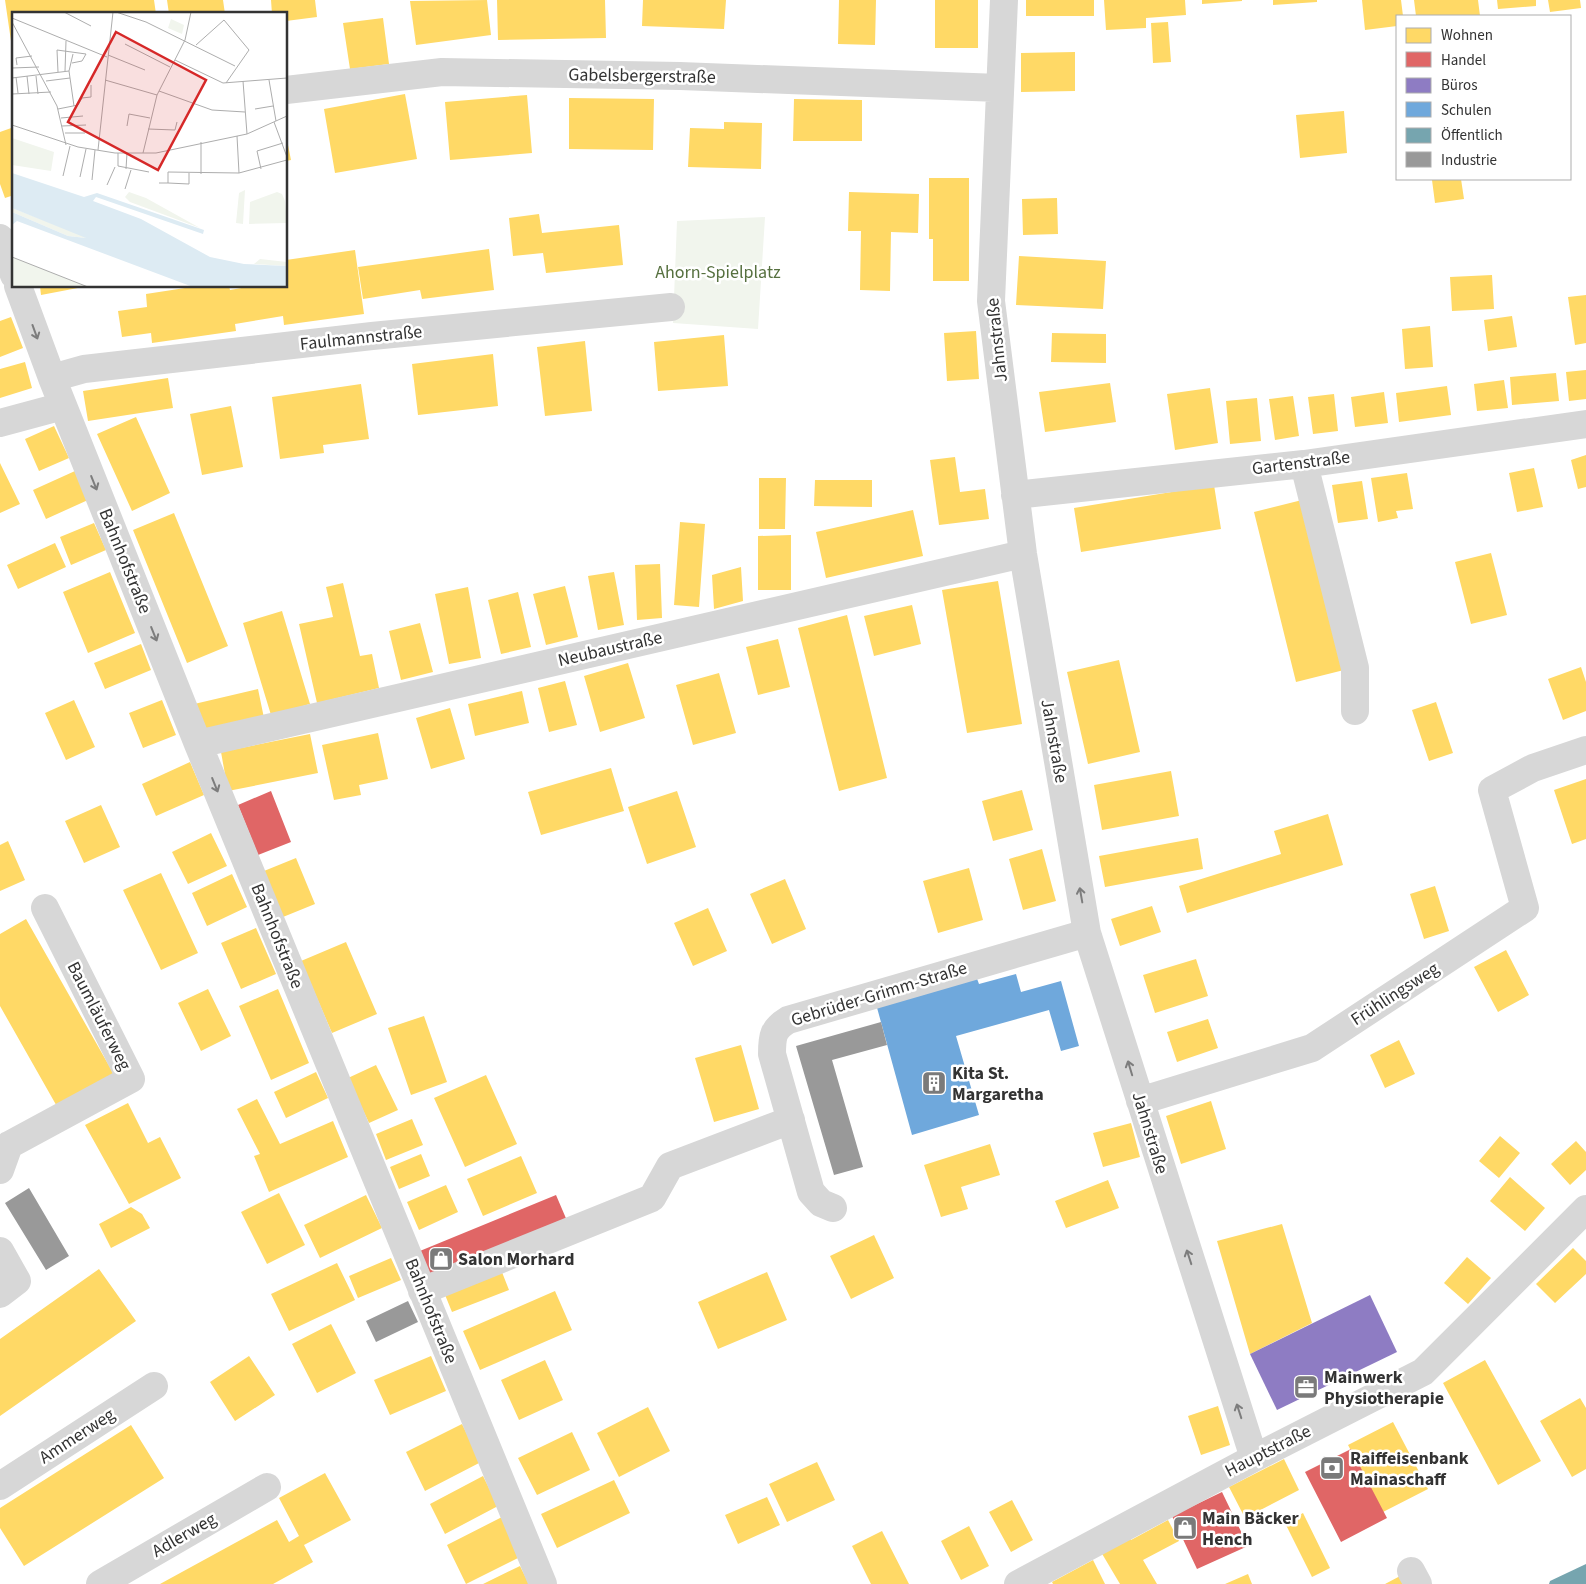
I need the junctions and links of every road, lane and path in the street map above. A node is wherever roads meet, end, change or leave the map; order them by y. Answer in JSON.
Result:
{"nodes":[{"id":1,"x":1004,"y":0,"type":"edge"},
{"id":2,"x":999,"y":88,"type":"junction"},
{"id":3,"x":288,"y":90,"type":"edge"},
{"id":4,"x":0,"y":238,"type":"edge"},
{"id":5,"x":12,"y":270,"type":"edge"},
{"id":6,"x":19,"y":288,"type":"edge"},
{"id":7,"x":671,"y":306,"type":"dead end"},
{"id":8,"x":52,"y":378,"type":"junction"},
{"id":9,"x":63,"y":406,"type":"junction"},
{"id":10,"x":0,"y":423,"type":"edge"},
{"id":11,"x":1586,"y":424,"type":"edge"},
{"id":12,"x":1304,"y":464,"type":"junction"},
{"id":13,"x":1015,"y":495,"type":"junction"},
{"id":14,"x":1022,"y":554,"type":"junction"},
{"id":15,"x":1355,"y":711,"type":"dead end"},
{"id":16,"x":198,"y":744,"type":"junction"},
{"id":17,"x":1586,"y":750,"type":"edge"},
{"id":18,"x":45,"y":908,"type":"dead end"},
{"id":19,"x":1087,"y":933,"type":"junction"},
{"id":20,"x":1140,"y":1101,"type":"junction"},
{"id":21,"x":791,"y":1120,"type":"junction"},
{"id":22,"x":3,"y":1148,"type":"edge"},
{"id":23,"x":833,"y":1208,"type":"dead end"},
{"id":24,"x":1586,"y":1209,"type":"edge"},
{"id":25,"x":0,"y":1251,"type":"edge"},
{"id":26,"x":422,"y":1290,"type":"junction"},
{"id":27,"x":0,"y":1294,"type":"edge"},
{"id":28,"x":154,"y":1386,"type":"dead end"},
{"id":29,"x":1254,"y":1458,"type":"junction"},
{"id":30,"x":0,"y":1486,"type":"edge"},
{"id":31,"x":267,"y":1487,"type":"dead end"},
{"id":32,"x":1029,"y":1581,"type":"edge"},
{"id":33,"x":100,"y":1584,"type":"edge"},
{"id":34,"x":543,"y":1584,"type":"edge"}],
"edges":[{"from":1,"to":2,"type":"street","name":"Jahnstraße"},
{"from":2,"to":3,"type":"street","name":"Gabelsbergerstraße"},
{"from":2,"to":13,"type":"street","name":"Jahnstraße"},
{"from":4,"to":5,"type":"street"},
{"from":6,"to":8,"type":"street","name":"Bahnhofstraße","one_way":true},
{"from":7,"to":8,"type":"street","name":"Faulmannstraße"},
{"from":8,"to":9,"type":"street","name":"Bahnhofstraße"},
{"from":9,"to":10,"type":"street"},
{"from":9,"to":16,"type":"street","name":"Bahnhofstraße","one_way":true},
{"from":11,"to":12,"type":"street","name":"Gartenstraße"},
{"from":12,"to":13,"type":"street","name":"Gartenstraße"},
{"from":12,"to":15,"type":"street"},
{"from":13,"to":14,"type":"street","name":"Jahnstraße"},
{"from":14,"to":16,"type":"street","name":"Neubaustraße"},
{"from":19,"to":14,"type":"street","name":"Jahnstraße","one_way":true},
{"from":16,"to":26,"type":"street","name":"Bahnhofstraße","one_way":true},
{"from":17,"to":20,"type":"street","name":"Frühlingsweg"},
{"from":18,"to":22,"type":"street","name":"Baumläuferweg"},
{"from":20,"to":19,"type":"street","name":"Jahnstraße","one_way":true},
{"from":19,"to":21,"type":"street","name":"Gebrüder-Grimm-Straße"},
{"from":29,"to":20,"type":"street","name":"Jahnstraße","one_way":true},
{"from":21,"to":23,"type":"street","name":"Gebrüder-Grimm-Straße"},
{"from":21,"to":26,"type":"street"},
{"from":24,"to":29,"type":"street","name":"Hauptstraße"},
{"from":25,"to":27,"type":"street"},
{"from":26,"to":34,"type":"street","name":"Bahnhofstraße"},
{"from":28,"to":30,"type":"street","name":"Ammerweg"},
{"from":29,"to":32,"type":"street","name":"Hauptstraße"},
{"from":31,"to":33,"type":"street","name":"Adlerweg"}]}
